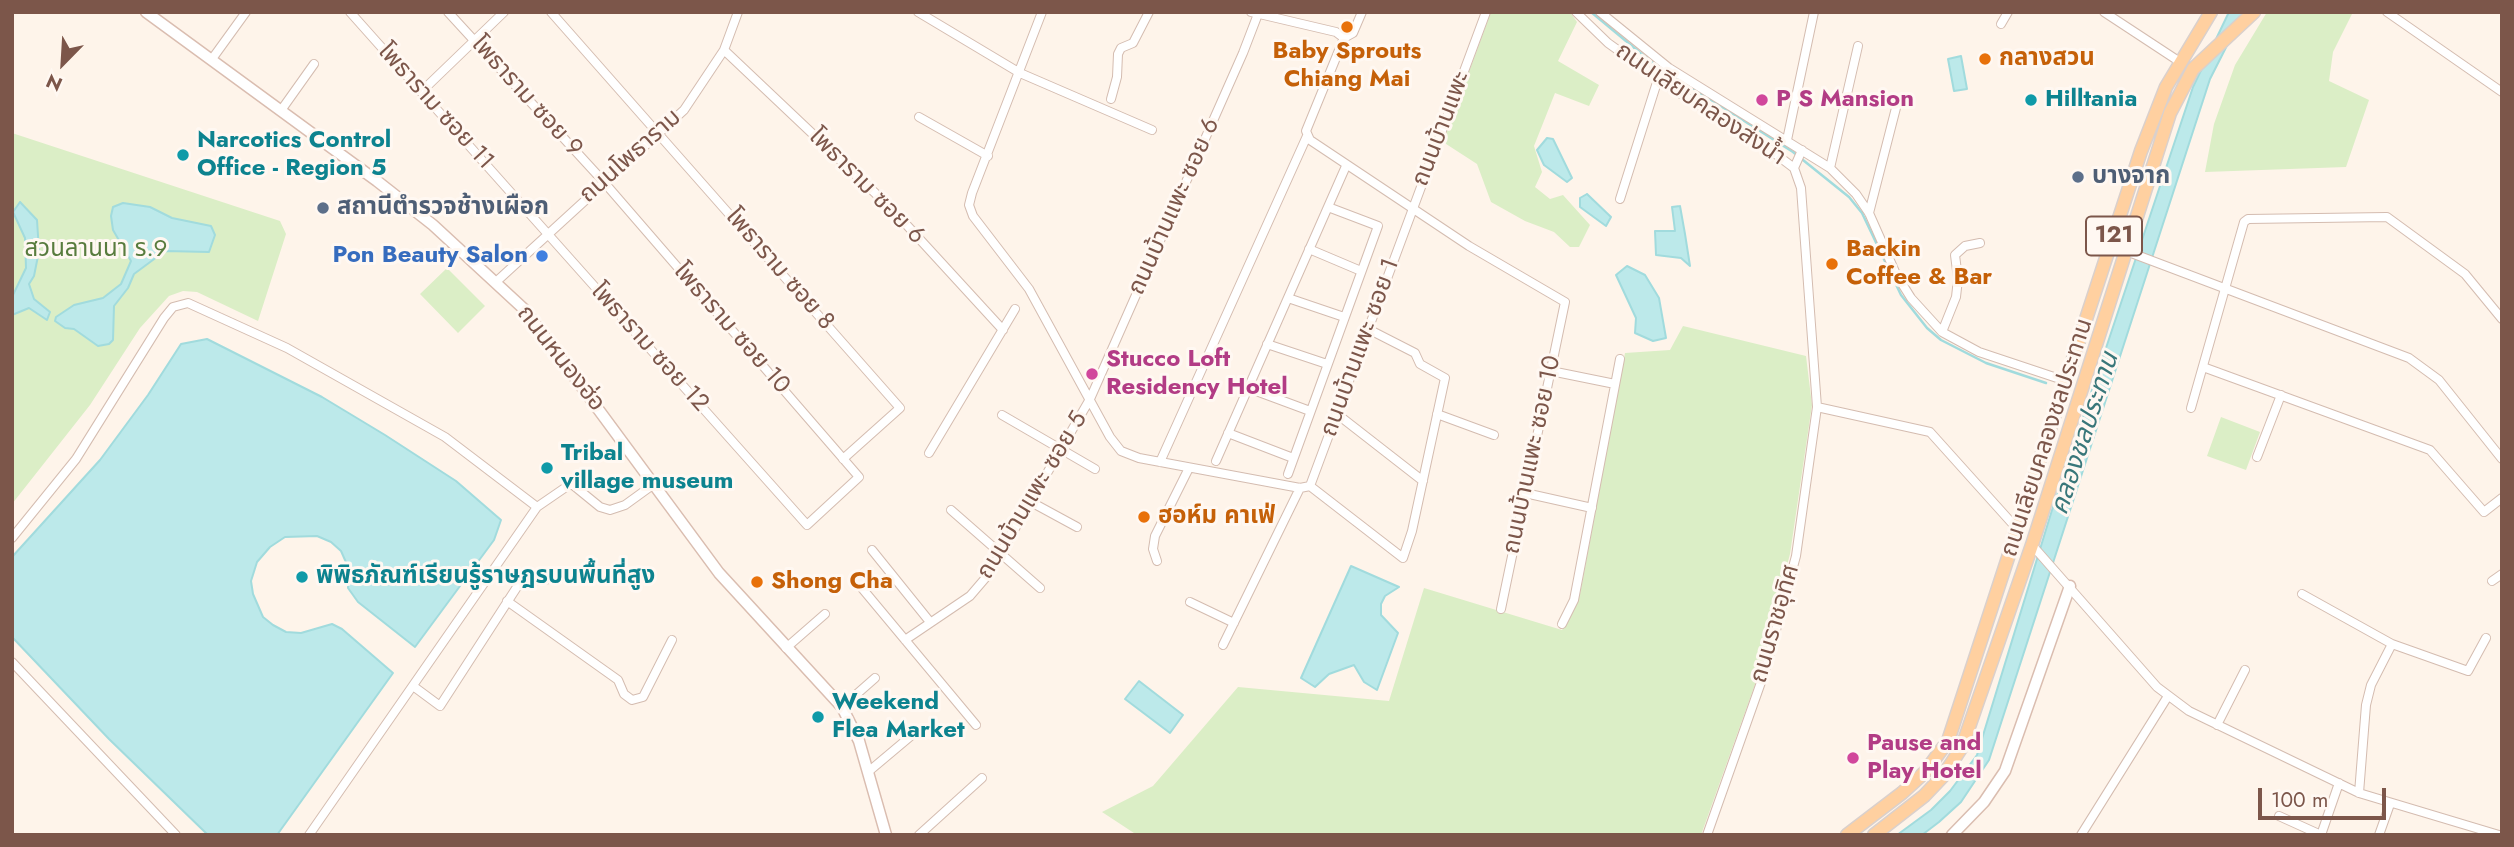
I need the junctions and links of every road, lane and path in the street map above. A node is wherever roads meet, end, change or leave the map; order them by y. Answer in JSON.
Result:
{"nodes":[{"id":1,"x":246,"y":12,"type":"edge"},
{"id":2,"x":350,"y":12,"type":"edge"},
{"id":3,"x":448,"y":12,"type":"edge"},
{"id":4,"x":504,"y":12,"type":"edge"},
{"id":5,"x":551,"y":12,"type":"edge"},
{"id":6,"x":738,"y":12,"type":"edge"},
{"id":7,"x":918,"y":12,"type":"edge"},
{"id":8,"x":1042,"y":12,"type":"edge"},
{"id":9,"x":1149,"y":12,"type":"edge"},
{"id":10,"x":1362,"y":12,"type":"edge"},
{"id":11,"x":1486,"y":12,"type":"edge"},
{"id":12,"x":1576,"y":12,"type":"edge"},
{"id":13,"x":1600,"y":12,"type":"edge"},
{"id":14,"x":1814,"y":12,"type":"edge"},
{"id":15,"x":2008,"y":12,"type":"edge"},
{"id":16,"x":2104,"y":12,"type":"edge"},
{"id":17,"x":2211,"y":12,"type":"edge"},
{"id":18,"x":2387,"y":12,"type":"edge"},
{"id":19,"x":1254,"y":13,"type":"edge"},
{"id":20,"x":154,"y":15,"type":"edge"},
{"id":21,"x":2250,"y":17,"type":"edge"},
{"id":22,"x":2001,"y":24,"type":"dead end"},
{"id":23,"x":1344,"y":38,"type":"junction"},
{"id":24,"x":474,"y":40,"type":"junction"},
{"id":25,"x":1857,"y":46,"type":"dead end"},
{"id":26,"x":724,"y":50,"type":"junction"},
{"id":27,"x":212,"y":59,"type":"junction"},
{"id":28,"x":2180,"y":62,"type":"junction"},
{"id":29,"x":314,"y":64,"type":"dead end"},
{"id":30,"x":1020,"y":72,"type":"junction"},
{"id":31,"x":1658,"y":79,"type":"junction"},
{"id":32,"x":421,"y":92,"type":"junction"},
{"id":33,"x":2502,"y":92,"type":"edge"},
{"id":34,"x":1111,"y":99,"type":"dead end"},
{"id":35,"x":1898,"y":104,"type":"dead end"},
{"id":36,"x":282,"y":109,"type":"junction"},
{"id":37,"x":919,"y":117,"type":"dead end"},
{"id":38,"x":1152,"y":130,"type":"dead end"},
{"id":39,"x":659,"y":132,"type":"junction"},
{"id":40,"x":1307,"y":136,"type":"junction"},
{"id":41,"x":1787,"y":140,"type":"junction"},
{"id":42,"x":1802,"y":150,"type":"junction"},
{"id":43,"x":988,"y":156,"type":"junction"},
{"id":44,"x":1346,"y":166,"type":"junction"},
{"id":45,"x":1794,"y":168,"type":"junction"},
{"id":46,"x":1830,"y":168,"type":"junction"},
{"id":47,"x":603,"y":181,"type":"junction"},
{"id":48,"x":1620,"y":199,"type":"dead end"},
{"id":49,"x":1328,"y":206,"type":"junction"},
{"id":50,"x":1412,"y":210,"type":"junction"},
{"id":51,"x":1869,"y":213,"type":"junction"},
{"id":52,"x":547,"y":234,"type":"junction"},
{"id":53,"x":1980,"y":243,"type":"dead end"},
{"id":54,"x":1309,"y":249,"type":"junction"},
{"id":55,"x":2126,"y":251,"type":"junction"},
{"id":56,"x":1361,"y":271,"type":"junction"},
{"id":57,"x":497,"y":281,"type":"junction"},
{"id":58,"x":2225,"y":287,"type":"junction"},
{"id":59,"x":1288,"y":298,"type":"junction"},
{"id":60,"x":1015,"y":309,"type":"dead end"},
{"id":61,"x":1344,"y":317,"type":"junction"},
{"id":62,"x":2502,"y":319,"type":"edge"},
{"id":63,"x":1368,"y":329,"type":"junction"},
{"id":64,"x":1003,"y":330,"type":"junction"},
{"id":65,"x":1942,"y":332,"type":"junction"},
{"id":66,"x":1267,"y":344,"type":"junction"},
{"id":67,"x":1620,"y":359,"type":"dead end"},
{"id":68,"x":1327,"y":364,"type":"junction"},
{"id":69,"x":2203,"y":367,"type":"junction"},
{"id":70,"x":1551,"y":371,"type":"junction"},
{"id":71,"x":2066,"y":381,"type":"junction"},
{"id":72,"x":1615,"y":384,"type":"junction"},
{"id":73,"x":1248,"y":388,"type":"junction"},
{"id":74,"x":2281,"y":395,"type":"junction"},
{"id":75,"x":1090,"y":399,"type":"junction"},
{"id":76,"x":1817,"y":407,"type":"junction"},
{"id":77,"x":2191,"y":408,"type":"dead end"},
{"id":78,"x":1310,"y":411,"type":"junction"},
{"id":79,"x":1337,"y":414,"type":"junction"},
{"id":80,"x":1437,"y":414,"type":"junction"},
{"id":81,"x":1002,"y":415,"type":"dead end"},
{"id":82,"x":1228,"y":433,"type":"junction"},
{"id":83,"x":1494,"y":435,"type":"dead end"},
{"id":84,"x":1061,"y":451,"type":"junction"},
{"id":85,"x":929,"y":453,"type":"dead end"},
{"id":86,"x":2257,"y":457,"type":"dead end"},
{"id":87,"x":1293,"y":458,"type":"junction"},
{"id":88,"x":843,"y":459,"type":"junction"},
{"id":89,"x":2502,"y":459,"type":"edge"},
{"id":90,"x":1216,"y":461,"type":"dead end"},
{"id":91,"x":1160,"y":462,"type":"junction"},
{"id":92,"x":1189,"y":468,"type":"junction"},
{"id":93,"x":1095,"y":470,"type":"dead end"},
{"id":94,"x":1287,"y":474,"type":"dead end"},
{"id":95,"x":859,"y":477,"type":"joint"},
{"id":96,"x":1423,"y":481,"type":"junction"},
{"id":97,"x":2053,"y":481,"type":"junction"},
{"id":98,"x":654,"y":484,"type":"junction"},
{"id":99,"x":1310,"y":486,"type":"junction"},
{"id":100,"x":1300,"y":488,"type":"junction"},
{"id":101,"x":1525,"y":493,"type":"junction"},
{"id":102,"x":2502,"y":498,"type":"edge"},
{"id":103,"x":1031,"y":502,"type":"junction"},
{"id":104,"x":537,"y":507,"type":"junction"},
{"id":105,"x":1591,"y":508,"type":"junction"},
{"id":106,"x":951,"y":510,"type":"dead end"},
{"id":107,"x":2023,"y":517,"type":"junction"},
{"id":108,"x":1077,"y":527,"type":"dead end"},
{"id":109,"x":2019,"y":531,"type":"junction"},
{"id":110,"x":12,"y":538,"type":"edge"},
{"id":111,"x":2032,"y":545,"type":"junction"},
{"id":112,"x":872,"y":550,"type":"dead end"},
{"id":113,"x":1001,"y":554,"type":"junction"},
{"id":114,"x":1157,"y":561,"type":"dead end"},
{"id":115,"x":2009,"y":563,"type":"junction"},
{"id":116,"x":2023,"y":569,"type":"junction"},
{"id":117,"x":2502,"y":574,"type":"edge"},
{"id":118,"x":560,"y":578,"type":"dead end"},
{"id":119,"x":2493,"y":582,"type":"dead end"},
{"id":120,"x":2067,"y":583,"type":"junction"},
{"id":121,"x":861,"y":587,"type":"dead end"},
{"id":122,"x":1040,"y":587,"type":"dead end"},
{"id":123,"x":2302,"y":594,"type":"dead end"},
{"id":124,"x":507,"y":601,"type":"junction"},
{"id":125,"x":1190,"y":602,"type":"dead end"},
{"id":126,"x":1501,"y":609,"type":"dead end"},
{"id":127,"x":825,"y":614,"type":"dead end"},
{"id":128,"x":930,"y":622,"type":"junction"},
{"id":129,"x":1234,"y":623,"type":"junction"},
{"id":130,"x":1562,"y":624,"type":"dead end"},
{"id":131,"x":2486,"y":638,"type":"dead end"},
{"id":132,"x":672,"y":640,"type":"dead end"},
{"id":133,"x":905,"y":640,"type":"junction"},
{"id":134,"x":2392,"y":643,"type":"junction"},
{"id":135,"x":1223,"y":645,"type":"dead end"},
{"id":136,"x":786,"y":648,"type":"junction"},
{"id":137,"x":12,"y":662,"type":"edge"},
{"id":138,"x":2245,"y":670,"type":"dead end"},
{"id":139,"x":875,"y":678,"type":"dead end"},
{"id":140,"x":413,"y":685,"type":"junction"},
{"id":141,"x":2168,"y":696,"type":"junction"},
{"id":142,"x":842,"y":707,"type":"junction"},
{"id":143,"x":2217,"y":724,"type":"junction"},
{"id":144,"x":976,"y":725,"type":"dead end"},
{"id":145,"x":918,"y":730,"type":"dead end"},
{"id":146,"x":868,"y":772,"type":"junction"},
{"id":147,"x":982,"y":779,"type":"dead end"},
{"id":148,"x":2339,"y":783,"type":"junction"},
{"id":149,"x":2359,"y":793,"type":"junction"},
{"id":150,"x":2390,"y":804,"type":"junction"},
{"id":151,"x":2279,"y":816,"type":"dead end"},
{"id":152,"x":176,"y":835,"type":"edge"},
{"id":153,"x":309,"y":835,"type":"edge"},
{"id":154,"x":886,"y":835,"type":"edge"},
{"id":155,"x":919,"y":835,"type":"edge"},
{"id":156,"x":1707,"y":835,"type":"edge"},
{"id":157,"x":1847,"y":835,"type":"edge"},
{"id":158,"x":1874,"y":835,"type":"edge"},
{"id":159,"x":1952,"y":835,"type":"edge"},
{"id":160,"x":2081,"y":835,"type":"edge"},
{"id":161,"x":2321,"y":835,"type":"edge"},
{"id":162,"x":2379,"y":835,"type":"edge"},
{"id":163,"x":2500,"y":835,"type":"edge"}],
"edges":[{"from":1,"to":27,"type":"street"},
{"from":2,"to":32,"type":"street","name":"โพธาราม ซอย 11"},
{"from":3,"to":24,"type":"street","name":"โพธาราม ซอย 9"},
{"from":4,"to":24,"type":"street"},
{"from":5,"to":39,"type":"street","name":"โพธาราม ซอย 8"},
{"from":6,"to":26,"type":"street","name":"ถนนโพธาราม"},
{"from":7,"to":30,"type":"street"},
{"from":8,"to":30,"type":"street"},
{"from":9,"to":34,"type":"street"},
{"from":10,"to":23,"type":"street"},
{"from":11,"to":50,"type":"street","name":"ถนนบ้านแพะ"},
{"from":12,"to":31,"type":"street","name":"ถนนเลียบคลองส่งน้ำ"},
{"from":13,"to":41,"type":"street","name":"ถนนเลียบคลองส่งน้ำ"},
{"from":14,"to":41,"type":"street"},
{"from":15,"to":22,"type":"street"},
{"from":16,"to":28,"type":"street"},
{"from":17,"to":28,"type":"main road","name":"ถนนเลียบคลองชลประทาน","number":"121"},
{"from":18,"to":33,"type":"street"},
{"from":19,"to":23,"type":"street"},
{"from":19,"to":75,"type":"street","name":"ถนนบ้านแพะ ซอย 6"},
{"from":20,"to":27,"type":"main road","name":"ถนนหนองฮ่อ"},
{"from":21,"to":55,"type":"main road","name":"ถนนเลียบคลองชลประทาน","number":"121"},
{"from":23,"to":40,"type":"street"},
{"from":24,"to":32,"type":"street"},
{"from":24,"to":47,"type":"street","name":"โพธาราม ซอย 9"},
{"from":25,"to":46,"type":"street"},
{"from":26,"to":39,"type":"street","name":"ถนนโพธาราม"},
{"from":26,"to":64,"type":"street","name":"โพธาราม ซอย 6"},
{"from":27,"to":36,"type":"main road","name":"ถนนหนองฮ่อ"},
{"from":28,"to":71,"type":"main road","name":"ถนนเลียบคลองชลประทาน","number":"121"},
{"from":29,"to":36,"type":"street"},
{"from":30,"to":38,"type":"street"},
{"from":30,"to":43,"type":"street"},
{"from":31,"to":45,"type":"street","name":"ถนนเลียบคลองส่งน้ำ"},
{"from":31,"to":48,"type":"street"},
{"from":32,"to":52,"type":"street","name":"โพธาราม ซอย 11"},
{"from":35,"to":51,"type":"street"},
{"from":36,"to":57,"type":"main road","name":"ถนนหนองฮ่อ"},
{"from":37,"to":43,"type":"street"},
{"from":39,"to":47,"type":"street","name":"ถนนโพธาราม"},
{"from":39,"to":88,"type":"street","name":"โพธาราม ซอย 8"},
{"from":40,"to":44,"type":"street","name":"ถนนบ้านแพะ"},
{"from":40,"to":91,"type":"street"},
{"from":41,"to":42,"type":"street","name":"ถนนเลียบคลองส่งน้ำ"},
{"from":42,"to":45,"type":"street"},
{"from":42,"to":46,"type":"street","name":"ถนนเลียบคลองส่งน้ำ"},
{"from":43,"to":75,"type":"street"},
{"from":44,"to":49,"type":"street"},
{"from":44,"to":50,"type":"street","name":"ถนนบ้านแพะ"},
{"from":45,"to":76,"type":"street","name":"ถนนราชอุทิศ"},
{"from":46,"to":51,"type":"street","name":"ถนนเลียบคลองส่งน้ำ"},
{"from":47,"to":52,"type":"street","name":"ถนนโพธาราม"},
{"from":47,"to":88,"type":"street","name":"โพธาราม ซอย 10"},
{"from":49,"to":54,"type":"street"},
{"from":49,"to":56,"type":"street"},
{"from":50,"to":63,"type":"street","name":"ถนนบ้านแพะ ซอย 1"},
{"from":50,"to":70,"type":"street","name":"ถนนบ้านแพะ ซอย 10"},
{"from":51,"to":65,"type":"street","name":"ถนนเลียบคลองส่งน้ำ"},
{"from":52,"to":57,"type":"street","name":"ถนนโพธาราม"},
{"from":52,"to":95,"type":"street","name":"โพธาราม ซอย 12"},
{"from":53,"to":65,"type":"street"},
{"from":54,"to":56,"type":"street"},
{"from":54,"to":59,"type":"street"},
{"from":55,"to":58,"type":"street"},
{"from":55,"to":97,"type":"main road","name":"ถนนเลียบคลองชลประทาน","number":"121"},
{"from":56,"to":61,"type":"street"},
{"from":57,"to":98,"type":"main road","name":"ถนนหนองฮ่อ"},
{"from":58,"to":62,"type":"street"},
{"from":58,"to":69,"type":"street"},
{"from":58,"to":89,"type":"street"},
{"from":59,"to":61,"type":"street"},
{"from":59,"to":66,"type":"street"},
{"from":60,"to":64,"type":"street"},
{"from":61,"to":68,"type":"street"},
{"from":63,"to":79,"type":"street","name":"ถนนบ้านแพะ ซอย 1"},
{"from":63,"to":80,"type":"street"},
{"from":64,"to":85,"type":"street"},
{"from":65,"to":71,"type":"street","name":"ถนนเลียบคลองส่งน้ำ"},
{"from":66,"to":68,"type":"street"},
{"from":66,"to":73,"type":"street"},
{"from":67,"to":72,"type":"street"},
{"from":68,"to":78,"type":"street"},
{"from":69,"to":74,"type":"street"},
{"from":69,"to":77,"type":"street"},
{"from":70,"to":72,"type":"street"},
{"from":70,"to":101,"type":"street","name":"ถนนบ้านแพะ ซอย 10"},
{"from":71,"to":107,"type":"main road","name":"ถนนเลียบคลองชลประทาน","number":"121"},
{"from":72,"to":105,"type":"street"},
{"from":73,"to":78,"type":"street"},
{"from":73,"to":82,"type":"street"},
{"from":74,"to":86,"type":"street"},
{"from":74,"to":102,"type":"street"},
{"from":75,"to":84,"type":"street","name":"ถนนบ้านแพะ ซอย 5"},
{"from":75,"to":91,"type":"street"},
{"from":76,"to":109,"type":"street"},
{"from":76,"to":156,"type":"street","name":"ถนนราชอุทิศ"},
{"from":78,"to":87,"type":"street"},
{"from":79,"to":96,"type":"street"},
{"from":79,"to":99,"type":"street","name":"ถนนบ้านแพะ ซอย 1"},
{"from":80,"to":83,"type":"street"},
{"from":80,"to":96,"type":"street"},
{"from":81,"to":84,"type":"street"},
{"from":82,"to":87,"type":"street"},
{"from":82,"to":90,"type":"street"},
{"from":84,"to":93,"type":"street"},
{"from":84,"to":103,"type":"street","name":"ถนนบ้านแพะ ซอย 5"},
{"from":87,"to":94,"type":"street"},
{"from":88,"to":95,"type":"street","name":"โพธาราม ซอย 10"},
{"from":91,"to":92,"type":"street"},
{"from":92,"to":100,"type":"street"},
{"from":92,"to":114,"type":"street"},
{"from":96,"to":99,"type":"street"},
{"from":97,"to":107,"type":"main road"},
{"from":97,"to":111,"type":"main road","name":"ถนนเลียบคลองชลประทาน","number":"121"},
{"from":98,"to":104,"type":"street"},
{"from":98,"to":136,"type":"main road","name":"ถนนหนองฮ่อ"},
{"from":99,"to":100,"type":"street"},
{"from":100,"to":129,"type":"street"},
{"from":101,"to":105,"type":"street"},
{"from":101,"to":126,"type":"street","name":"ถนนบ้านแพะ ซอย 10"},
{"from":103,"to":108,"type":"street"},
{"from":103,"to":113,"type":"street","name":"ถนนบ้านแพะ ซอย 5"},
{"from":104,"to":110,"type":"street"},
{"from":104,"to":140,"type":"street"},
{"from":105,"to":130,"type":"street"},
{"from":106,"to":113,"type":"street"},
{"from":107,"to":109,"type":"main road","name":"ถนนเลียบคลองชลประทาน","number":"121"},
{"from":109,"to":115,"type":"main road","name":"ถนนเลียบคลองชลประทาน","number":"121"},
{"from":111,"to":116,"type":"main road","name":"ถนนเลียบคลองชลประทาน","number":"121"},
{"from":111,"to":120,"type":"street"},
{"from":112,"to":128,"type":"street"},
{"from":113,"to":122,"type":"street"},
{"from":113,"to":128,"type":"street","name":"ถนนบ้านแพะ ซอย 5"},
{"from":115,"to":116,"type":"main road"},
{"from":115,"to":157,"type":"main road","name":"ถนนเลียบคลองชลประทาน","number":"121"},
{"from":116,"to":158,"type":"main road","name":"ถนนเลียบคลองชลประทาน","number":"121"},
{"from":117,"to":119,"type":"street"},
{"from":118,"to":124,"type":"street"},
{"from":120,"to":141,"type":"street"},
{"from":120,"to":159,"type":"main road"},
{"from":121,"to":133,"type":"street"},
{"from":123,"to":134,"type":"street"},
{"from":124,"to":132,"type":"street"},
{"from":124,"to":140,"type":"street"},
{"from":125,"to":129,"type":"street"},
{"from":127,"to":136,"type":"street"},
{"from":128,"to":133,"type":"street","name":"ถนนบ้านแพะ ซอย 5"},
{"from":129,"to":135,"type":"street"},
{"from":131,"to":134,"type":"street"},
{"from":133,"to":144,"type":"street"},
{"from":134,"to":149,"type":"street"},
{"from":136,"to":142,"type":"main road","name":"ถนนหนองฮ่อ"},
{"from":137,"to":152,"type":"street"},
{"from":138,"to":143,"type":"street"},
{"from":139,"to":142,"type":"street"},
{"from":140,"to":153,"type":"street"},
{"from":141,"to":143,"type":"street"},
{"from":141,"to":160,"type":"street"},
{"from":142,"to":146,"type":"main road","name":"ถนนหนองฮ่อ"},
{"from":143,"to":148,"type":"street"},
{"from":145,"to":146,"type":"street"},
{"from":146,"to":154,"type":"main road","name":"ถนนหนองฮ่อ"},
{"from":147,"to":155,"type":"street"},
{"from":148,"to":149,"type":"street"},
{"from":148,"to":161,"type":"street"},
{"from":149,"to":150,"type":"street"},
{"from":150,"to":162,"type":"street"},
{"from":150,"to":163,"type":"street"},
{"from":151,"to":161,"type":"street"}]}
